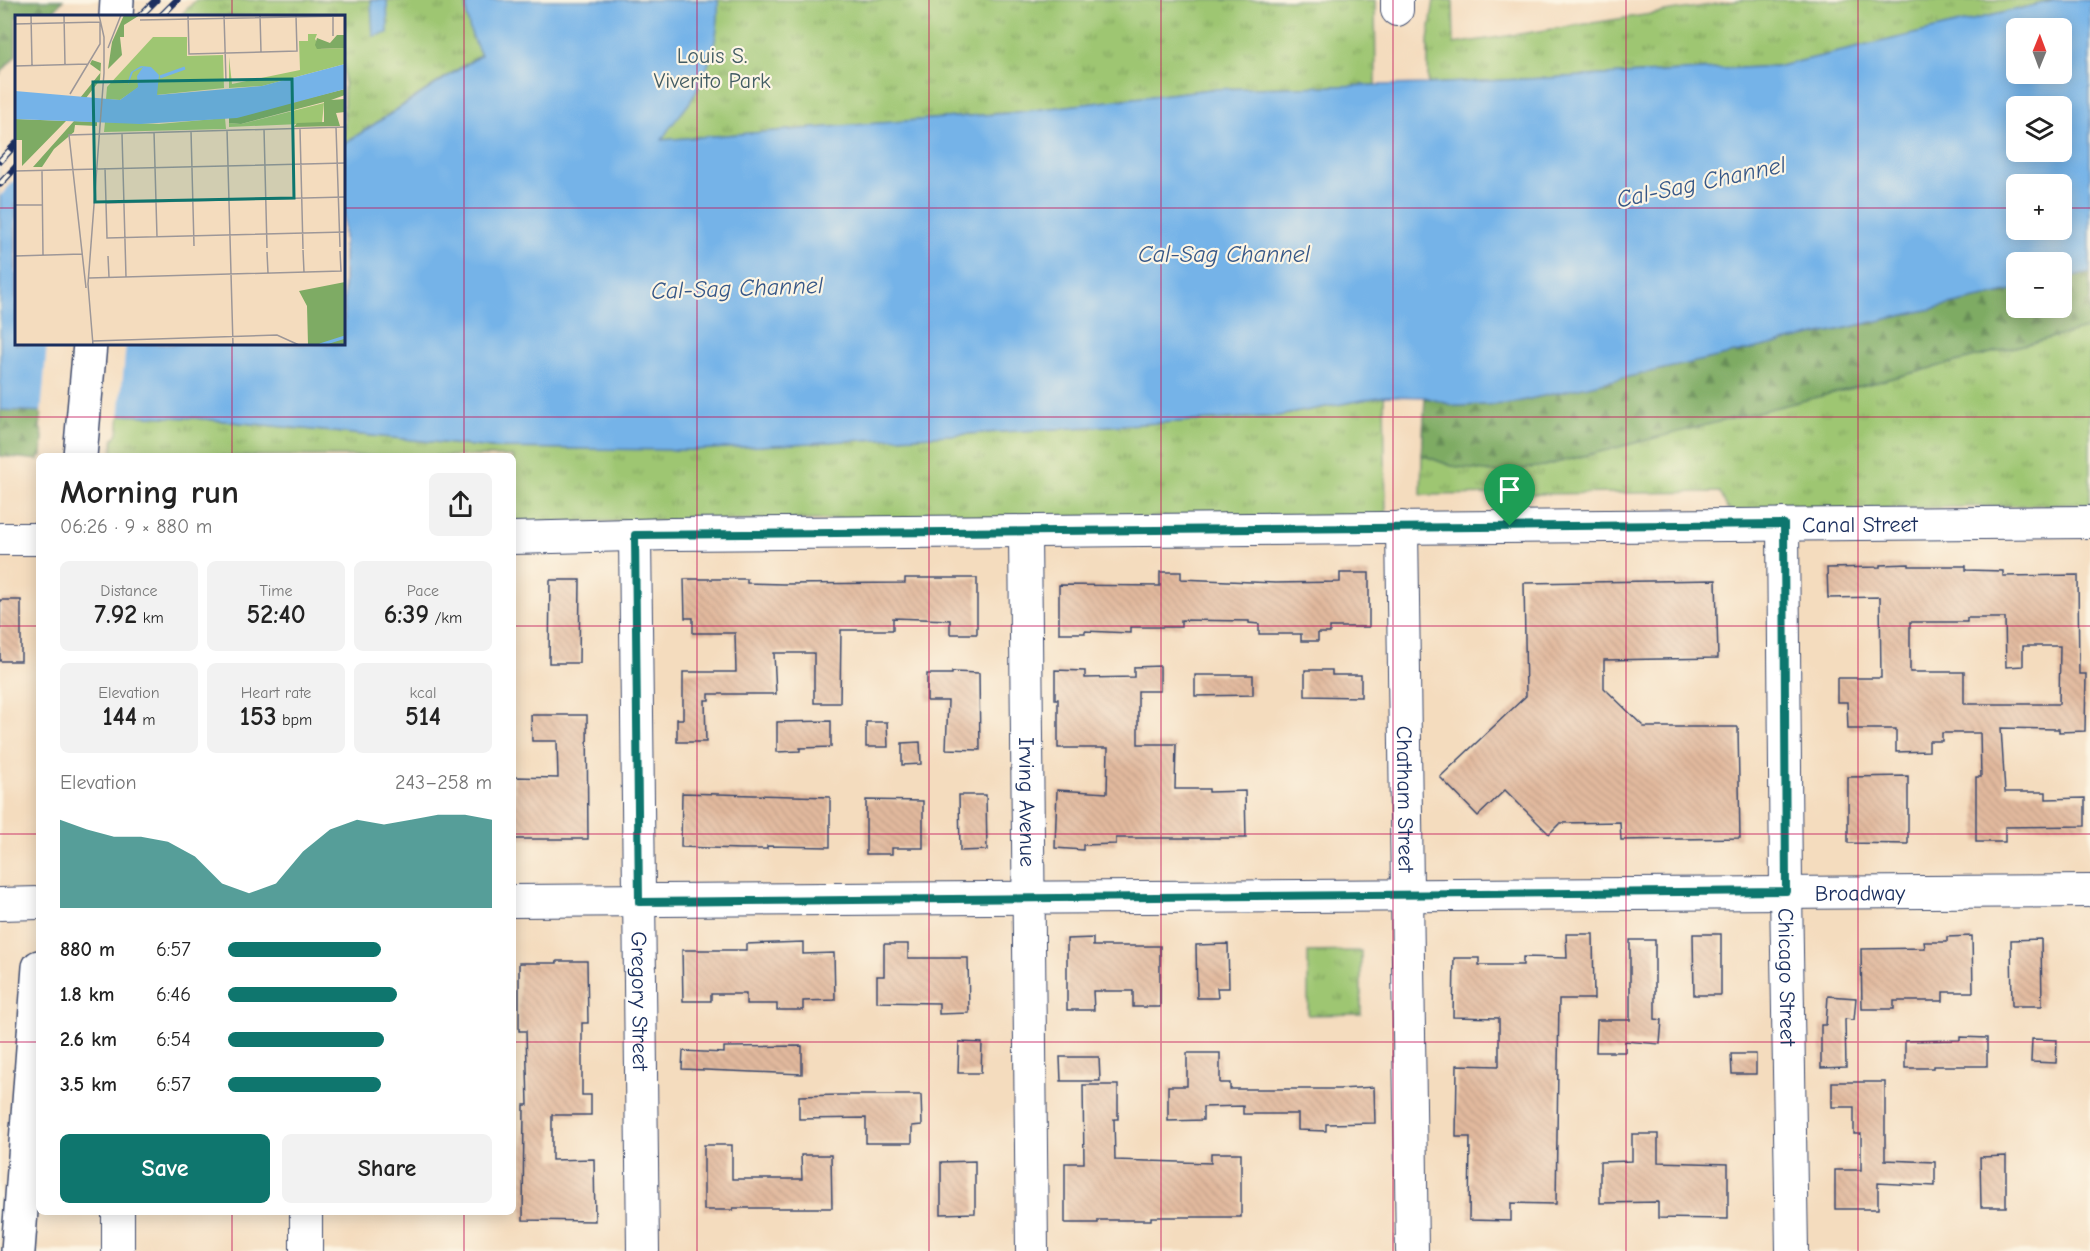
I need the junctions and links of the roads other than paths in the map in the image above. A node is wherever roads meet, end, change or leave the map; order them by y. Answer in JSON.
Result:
{"nodes":[{"id":1,"x":117,"y":0,"type":"edge"},
{"id":2,"x":116,"y":15,"type":"edge"},
{"id":3,"x":90,"y":345,"type":"edge"},
{"id":4,"x":81,"y":453,"type":"edge"},
{"id":5,"x":2090,"y":522,"type":"edge"},
{"id":6,"x":1784,"y":524,"type":"junction"},
{"id":7,"x":1402,"y":527,"type":"junction"},
{"id":8,"x":1025,"y":532,"type":"junction"},
{"id":9,"x":635,"y":535,"type":"junction"},
{"id":10,"x":516,"y":538,"type":"edge"},
{"id":11,"x":0,"y":539,"type":"edge"},
{"id":12,"x":36,"y":539,"type":"edge"},
{"id":13,"x":1786,"y":891,"type":"junction"},
{"id":14,"x":2090,"y":891,"type":"edge"},
{"id":15,"x":1407,"y":896,"type":"junction"},
{"id":16,"x":1030,"y":899,"type":"junction"},
{"id":17,"x":516,"y":901,"type":"edge"},
{"id":18,"x":639,"y":902,"type":"junction"},
{"id":19,"x":36,"y":903,"type":"edge"},
{"id":20,"x":0,"y":904,"type":"edge"},
{"id":21,"x":36,"y":1003,"type":"edge"},
{"id":22,"x":118,"y":1215,"type":"edge"},
{"id":23,"x":306,"y":1215,"type":"edge"},
{"id":24,"x":18,"y":1251,"type":"edge"},
{"id":25,"x":118,"y":1251,"type":"edge"},
{"id":26,"x":306,"y":1251,"type":"edge"},
{"id":27,"x":643,"y":1251,"type":"edge"},
{"id":28,"x":1032,"y":1251,"type":"edge"},
{"id":29,"x":1412,"y":1251,"type":"edge"},
{"id":30,"x":1792,"y":1251,"type":"edge"}],
"edges":[{"from":1,"to":2,"type":"main road"},
{"from":3,"to":4,"type":"main road"},
{"from":5,"to":6,"type":"street","name":"Canal Street"},
{"from":6,"to":7,"type":"street","name":"Canal Street"},
{"from":6,"to":13,"type":"street","name":"Chicago Street"},
{"from":7,"to":8,"type":"street","name":"Canal Street"},
{"from":7,"to":15,"type":"street","name":"Chatham Street"},
{"from":8,"to":9,"type":"street","name":"Canal Street"},
{"from":8,"to":16,"type":"street","name":"Irving Avenue"},
{"from":9,"to":10,"type":"street","name":"Canal Street"},
{"from":9,"to":18,"type":"street","name":"Gregory Street"},
{"from":11,"to":12,"type":"street"},
{"from":13,"to":14,"type":"street","name":"Broadway"},
{"from":13,"to":15,"type":"street","name":"Broadway"},
{"from":13,"to":30,"type":"street","name":"Chicago Street"},
{"from":15,"to":16,"type":"street","name":"Broadway"},
{"from":15,"to":29,"type":"street","name":"Chatham Street"},
{"from":16,"to":18,"type":"street","name":"Broadway"},
{"from":16,"to":28,"type":"street","name":"Irving Avenue"},
{"from":17,"to":18,"type":"street","name":"Broadway"},
{"from":18,"to":27,"type":"street","name":"Gregory Street"},
{"from":19,"to":20,"type":"street"},
{"from":21,"to":24,"type":"main road"},
{"from":22,"to":25,"type":"street"},
{"from":23,"to":26,"type":"street"}]}
